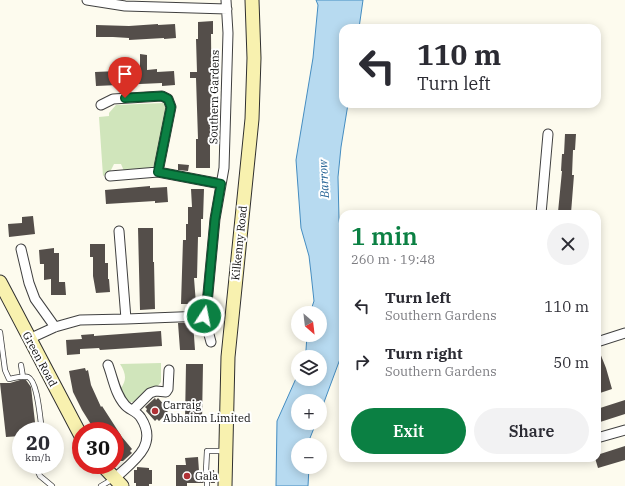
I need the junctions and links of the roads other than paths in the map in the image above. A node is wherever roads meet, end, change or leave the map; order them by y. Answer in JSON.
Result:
{"nodes":[{"id":1,"x":87,"y":0,"type":"edge"},
{"id":2,"x":252,"y":0,"type":"edge"},
{"id":3,"x":226,"y":5,"type":"edge"},
{"id":4,"x":101,"y":105,"type":"dead end"},
{"id":5,"x":548,"y":134,"type":"dead end"},
{"id":6,"x":158,"y":172,"type":"junction"},
{"id":7,"x":110,"y":176,"type":"dead end"},
{"id":8,"x":221,"y":184,"type":"junction"},
{"id":9,"x":541,"y":210,"type":"edge"},
{"id":10,"x":119,"y":231,"type":"dead end"},
{"id":11,"x":21,"y":249,"type":"dead end"},
{"id":12,"x":0,"y":282,"type":"edge"},
{"id":13,"x":204,"y":316,"type":"junction"},
{"id":14,"x":126,"y":319,"type":"junction"},
{"id":15,"x":55,"y":327,"type":"junction"},
{"id":16,"x":0,"y":332,"type":"edge"},
{"id":17,"x":625,"y":333,"type":"edge"},
{"id":18,"x":29,"y":339,"type":"junction"},
{"id":19,"x":601,"y":341,"type":"edge"},
{"id":20,"x":211,"y":342,"type":"dead end"},
{"id":21,"x":21,"y":365,"type":"dead end"},
{"id":22,"x":108,"y":365,"type":"dead end"},
{"id":23,"x":169,"y":370,"type":"dead end"},
{"id":24,"x":23,"y":377,"type":"junction"},
{"id":25,"x":133,"y":410,"type":"junction"},
{"id":26,"x":41,"y":422,"type":"edge"},
{"id":27,"x":73,"y":422,"type":"edge"},
{"id":28,"x":625,"y":430,"type":"edge"},
{"id":29,"x":601,"y":437,"type":"edge"},
{"id":30,"x":225,"y":451,"type":"junction"},
{"id":31,"x":206,"y":471,"type":"dead end"},
{"id":32,"x":39,"y":474,"type":"edge"},
{"id":33,"x":110,"y":474,"type":"edge"},
{"id":34,"x":118,"y":482,"type":"edge"},
{"id":35,"x":52,"y":486,"type":"edge"},
{"id":36,"x":101,"y":486,"type":"edge"},
{"id":37,"x":225,"y":486,"type":"edge"}],
"edges":[{"from":1,"to":3,"type":"street","name":"Southern Gardens"},
{"from":2,"to":30,"type":"main road","name":"Kilkenny Road"},
{"from":3,"to":8,"type":"street","name":"Southern Gardens"},
{"from":4,"to":6,"type":"street"},
{"from":5,"to":9,"type":"street"},
{"from":6,"to":7,"type":"street"},
{"from":6,"to":8,"type":"street"},
{"from":8,"to":13,"type":"street","name":"Southern Gardens"},
{"from":10,"to":14,"type":"street"},
{"from":11,"to":15,"type":"street"},
{"from":12,"to":18,"type":"main road","name":"Green Road"},
{"from":13,"to":14,"type":"street"},
{"from":13,"to":20,"type":"street","name":"Southern Gardens"},
{"from":14,"to":15,"type":"street"},
{"from":15,"to":18,"type":"street"},
{"from":16,"to":24,"type":"lane"},
{"from":17,"to":19,"type":"street"},
{"from":18,"to":27,"type":"main road","name":"Green Road"},
{"from":21,"to":24,"type":"lane"},
{"from":22,"to":25,"type":"street"},
{"from":23,"to":25,"type":"street"},
{"from":24,"to":26,"type":"lane"},
{"from":25,"to":34,"type":"street"},
{"from":28,"to":29,"type":"street"},
{"from":30,"to":31,"type":"lane"},
{"from":30,"to":37,"type":"main road","name":"Kilkenny Road"},
{"from":32,"to":35,"type":"lane"},
{"from":33,"to":34,"type":"main road"},
{"from":34,"to":36,"type":"lane"}]}
